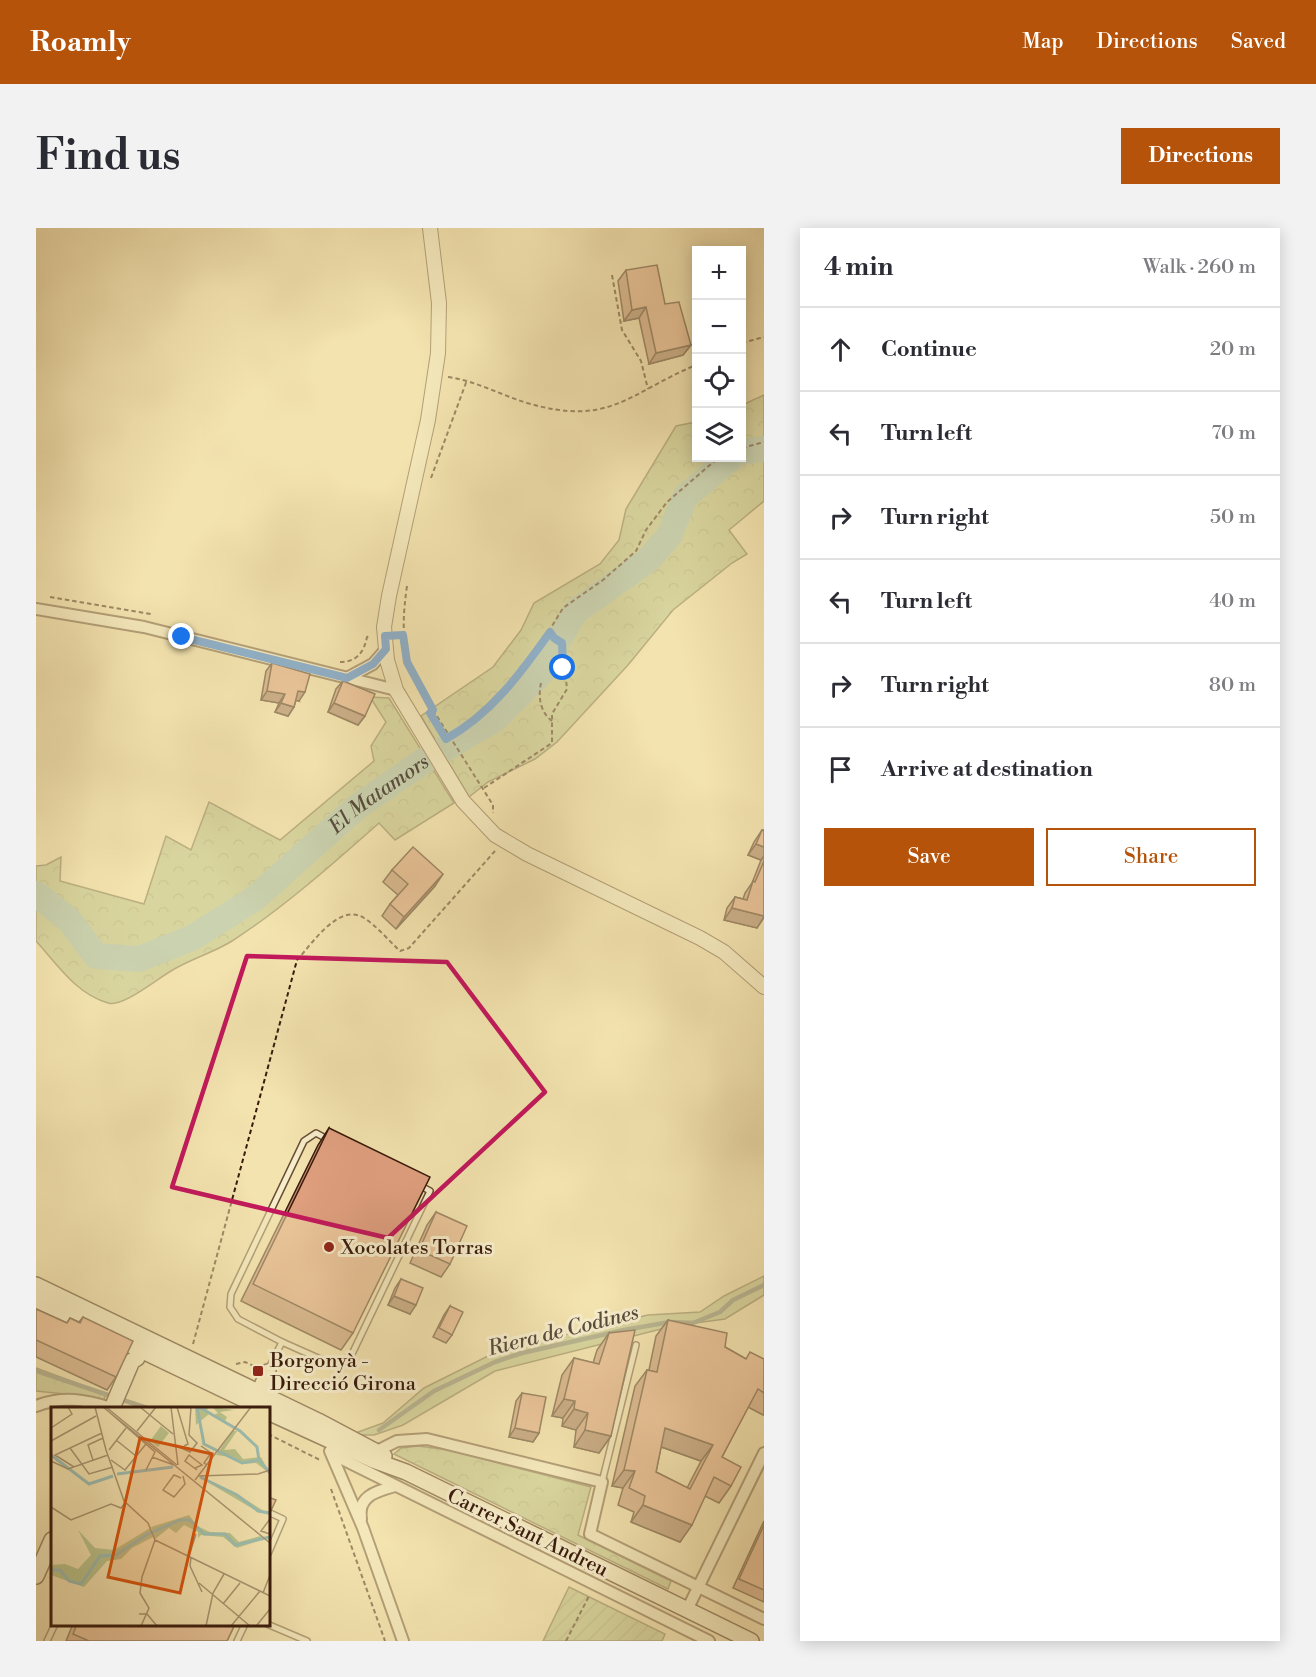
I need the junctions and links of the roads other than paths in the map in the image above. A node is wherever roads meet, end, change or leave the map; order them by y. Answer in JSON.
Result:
{"nodes":[{"id":1,"x":430,"y":228,"type":"edge"},
{"id":2,"x":36,"y":609,"type":"edge"},
{"id":3,"x":386,"y":642,"type":"junction"},
{"id":4,"x":347,"y":678,"type":"junction"},
{"id":5,"x":396,"y":690,"type":"junction"},
{"id":6,"x":762,"y":981,"type":"edge"},
{"id":7,"x":336,"y":1144,"type":"edge"},
{"id":8,"x":409,"y":1180,"type":"edge"},
{"id":9,"x":37,"y":1291,"type":"edge"},
{"id":10,"x":282,"y":1342,"type":"junction"},
{"id":11,"x":636,"y":1344,"type":"edge"},
{"id":12,"x":136,"y":1353,"type":"junction"},
{"id":13,"x":214,"y":1371,"type":"junction"},
{"id":14,"x":268,"y":1372,"type":"junction"},
{"id":15,"x":260,"y":1395,"type":"edge"},
{"id":16,"x":36,"y":1406,"type":"edge"},
{"id":17,"x":109,"y":1407,"type":"edge"},
{"id":18,"x":112,"y":1407,"type":"edge"},
{"id":19,"x":295,"y":1410,"type":"junction"},
{"id":20,"x":270,"y":1413,"type":"edge"},
{"id":21,"x":321,"y":1436,"type":"junction"},
{"id":22,"x":377,"y":1451,"type":"junction"},
{"id":23,"x":764,"y":1453,"type":"edge"},
{"id":24,"x":332,"y":1454,"type":"junction"},
{"id":25,"x":406,"y":1472,"type":"junction"},
{"id":26,"x":602,"y":1482,"type":"junction"},
{"id":27,"x":395,"y":1486,"type":"junction"},
{"id":28,"x":270,"y":1513,"type":"edge"},
{"id":29,"x":363,"y":1528,"type":"junction"},
{"id":30,"x":51,"y":1542,"type":"edge"},
{"id":31,"x":270,"y":1549,"type":"edge"},
{"id":32,"x":36,"y":1576,"type":"edge"},
{"id":33,"x":698,"y":1587,"type":"junction"},
{"id":34,"x":687,"y":1610,"type":"junction"},
{"id":35,"x":764,"y":1619,"type":"edge"},
{"id":36,"x":270,"y":1625,"type":"edge"},
{"id":37,"x":54,"y":1626,"type":"edge"},
{"id":38,"x":244,"y":1626,"type":"edge"},
{"id":39,"x":47,"y":1641,"type":"edge"},
{"id":40,"x":237,"y":1641,"type":"edge"},
{"id":41,"x":307,"y":1641,"type":"edge"},
{"id":42,"x":403,"y":1641,"type":"edge"},
{"id":43,"x":709,"y":1641,"type":"edge"},
{"id":44,"x":751,"y":1641,"type":"edge"}],
"edges":[{"from":1,"to":3,"type":"street"},
{"from":2,"to":4,"type":"street"},
{"from":3,"to":4,"type":"street"},
{"from":3,"to":5,"type":"street"},
{"from":4,"to":5,"type":"street"},
{"from":5,"to":6,"type":"street"},
{"from":7,"to":10,"type":"lane"},
{"from":8,"to":10,"type":"lane"},
{"from":9,"to":12,"type":"main road"},
{"from":9,"to":13,"type":"main road"},
{"from":10,"to":14,"type":"lane"},
{"from":11,"to":26,"type":"lane"},
{"from":12,"to":13,"type":"main road"},
{"from":12,"to":15,"type":"main road"},
{"from":12,"to":18,"type":"main road"},
{"from":13,"to":14,"type":"main road"},
{"from":13,"to":15,"type":"main road"},
{"from":14,"to":15,"type":"main road"},
{"from":14,"to":19,"type":"main road"},
{"from":15,"to":19,"type":"main road"},
{"from":15,"to":21,"type":"main road"},
{"from":16,"to":17,"type":"street"},
{"from":19,"to":22,"type":"main road"},
{"from":20,"to":21,"type":"main road"},
{"from":21,"to":24,"type":"street"},
{"from":21,"to":25,"type":"main road"},
{"from":22,"to":25,"type":"main road"},
{"from":22,"to":26,"type":"street"},
{"from":23,"to":33,"type":"street"},
{"from":24,"to":27,"type":"street","name":"Carrer Sant Andreu"},
{"from":24,"to":29,"type":"street"},
{"from":25,"to":34,"type":"main road"},
{"from":26,"to":33,"type":"street"},
{"from":27,"to":29,"type":"street"},
{"from":27,"to":43,"type":"street","name":"Carrer Sant Andreu"},
{"from":28,"to":31,"type":"lane"},
{"from":29,"to":42,"type":"street"},
{"from":30,"to":32,"type":"main road"},
{"from":33,"to":34,"type":"street"},
{"from":33,"to":35,"type":"street"},
{"from":34,"to":44,"type":"main road"},
{"from":36,"to":41,"type":"lane"},
{"from":37,"to":39,"type":"lane"},
{"from":38,"to":40,"type":"lane"}]}
